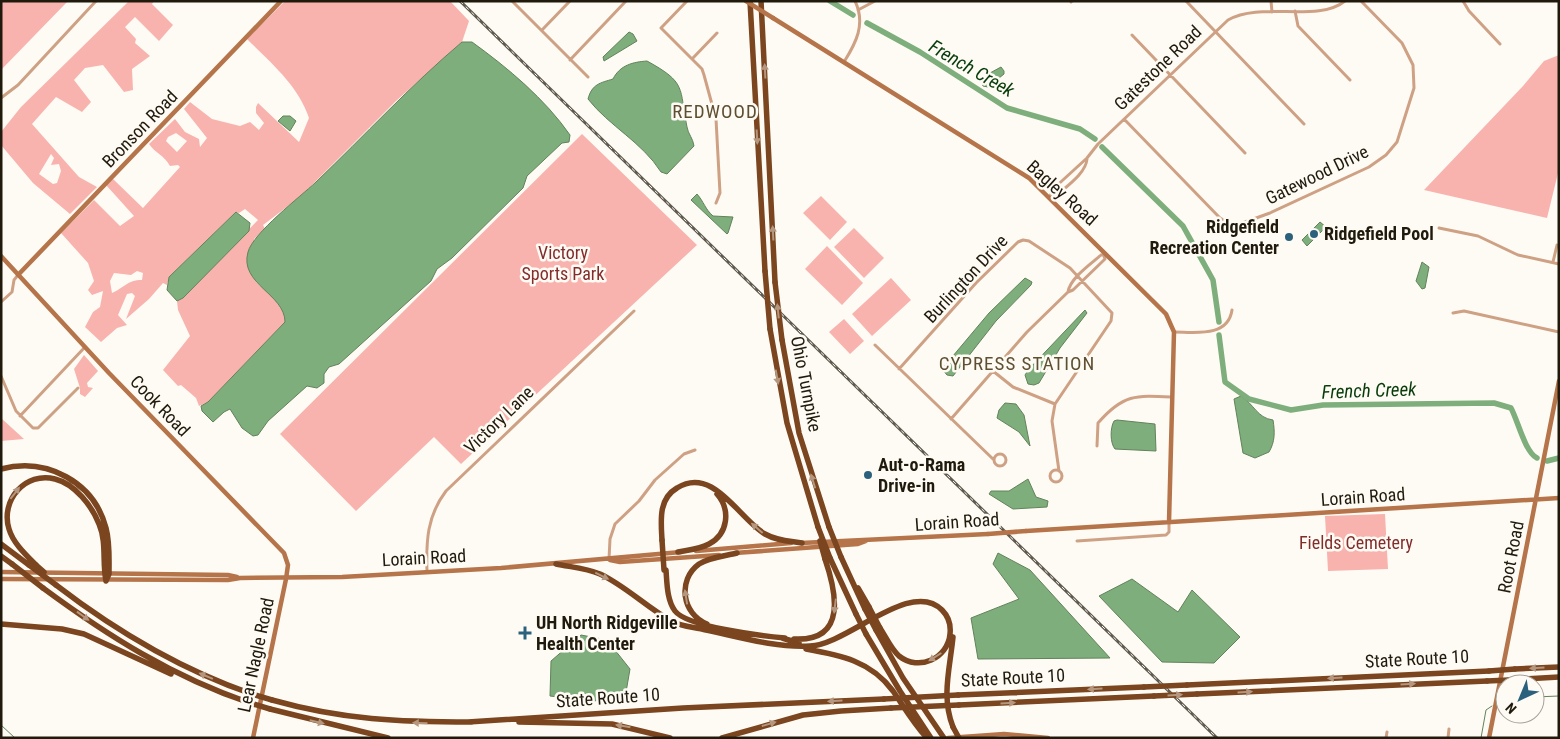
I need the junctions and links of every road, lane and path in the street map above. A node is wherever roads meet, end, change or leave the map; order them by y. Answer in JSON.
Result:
{"nodes":[{"id":1,"x":96,"y":1,"type":"edge"},
{"id":2,"x":281,"y":1,"type":"edge"},
{"id":3,"x":512,"y":1,"type":"edge"},
{"id":4,"x":570,"y":1,"type":"edge"},
{"id":5,"x":626,"y":1,"type":"edge"},
{"id":6,"x":687,"y":1,"type":"edge"},
{"id":7,"x":748,"y":1,"type":"edge"},
{"id":8,"x":762,"y":1,"type":"edge"},
{"id":9,"x":855,"y":1,"type":"edge"},
{"id":10,"x":875,"y":1,"type":"edge"},
{"id":11,"x":1186,"y":1,"type":"edge"},
{"id":12,"x":1271,"y":1,"type":"edge"},
{"id":13,"x":1344,"y":1,"type":"edge"},
{"id":14,"x":1362,"y":1,"type":"edge"},
{"id":15,"x":1463,"y":1,"type":"edge"},
{"id":16,"x":858,"y":10,"type":"junction"},
{"id":17,"x":1295,"y":11,"type":"junction"},
{"id":18,"x":1272,"y":12,"type":"junction"},
{"id":19,"x":542,"y":30,"type":"junction"},
{"id":20,"x":1215,"y":31,"type":"junction"},
{"id":21,"x":717,"y":32,"type":"dead end"},
{"id":22,"x":1132,"y":35,"type":"dead end"},
{"id":23,"x":1500,"y":44,"type":"dead end"},
{"id":24,"x":692,"y":59,"type":"junction"},
{"id":25,"x":570,"y":60,"type":"junction"},
{"id":26,"x":844,"y":62,"type":"junction"},
{"id":27,"x":1170,"y":75,"type":"junction"},
{"id":28,"x":588,"y":77,"type":"dead end"},
{"id":29,"x":1350,"y":80,"type":"dead end"},
{"id":30,"x":1,"y":98,"type":"edge"},
{"id":31,"x":1124,"y":119,"type":"junction"},
{"id":32,"x":1304,"y":124,"type":"dead end"},
{"id":33,"x":1245,"y":153,"type":"dead end"},
{"id":34,"x":1087,"y":158,"type":"junction"},
{"id":35,"x":1051,"y":196,"type":"junction"},
{"id":36,"x":716,"y":203,"type":"dead end"},
{"id":37,"x":1439,"y":228,"type":"dead end"},
{"id":38,"x":1557,"y":245,"type":"dead end"},
{"id":39,"x":1105,"y":255,"type":"junction"},
{"id":40,"x":1,"y":256,"type":"edge"},
{"id":41,"x":1553,"y":262,"type":"junction"},
{"id":42,"x":1559,"y":264,"type":"edge"},
{"id":43,"x":18,"y":275,"type":"junction"},
{"id":44,"x":1078,"y":277,"type":"junction"},
{"id":45,"x":1082,"y":281,"type":"junction"},
{"id":46,"x":1068,"y":292,"type":"junction"},
{"id":47,"x":1,"y":302,"type":"edge"},
{"id":48,"x":1232,"y":310,"type":"dead end"},
{"id":49,"x":634,"y":311,"type":"dead end"},
{"id":50,"x":1452,"y":313,"type":"dead end"},
{"id":51,"x":1174,"y":332,"type":"junction"},
{"id":52,"x":1559,"y":332,"type":"edge"},
{"id":53,"x":875,"y":345,"type":"dead end"},
{"id":54,"x":85,"y":347,"type":"junction"},
{"id":55,"x":899,"y":369,"type":"junction"},
{"id":56,"x":993,"y":372,"type":"junction"},
{"id":57,"x":1,"y":376,"type":"edge"},
{"id":58,"x":1559,"y":383,"type":"edge"},
{"id":59,"x":78,"y":388,"type":"dead end"},
{"id":60,"x":1172,"y":397,"type":"junction"},
{"id":61,"x":1055,"y":404,"type":"junction"},
{"id":62,"x":20,"y":416,"type":"junction"},
{"id":63,"x":951,"y":419,"type":"junction"},
{"id":64,"x":1097,"y":446,"type":"dead end"},
{"id":65,"x":695,"y":450,"type":"dead end"},
{"id":66,"x":994,"y":460,"type":"dead end"},
{"id":67,"x":1,"y":468,"type":"edge"},
{"id":68,"x":1059,"y":471,"type":"dead end"},
{"id":69,"x":1559,"y":498,"type":"edge"},
{"id":70,"x":1536,"y":499,"type":"junction"},
{"id":71,"x":1169,"y":522,"type":"junction"},
{"id":72,"x":663,"y":540,"type":"junction"},
{"id":73,"x":867,"y":540,"type":"junction"},
{"id":74,"x":1077,"y":541,"type":"dead end"},
{"id":75,"x":789,"y":543,"type":"junction"},
{"id":76,"x":802,"y":543,"type":"junction"},
{"id":77,"x":1,"y":544,"type":"edge"},
{"id":78,"x":789,"y":549,"type":"junction"},
{"id":79,"x":678,"y":552,"type":"junction"},
{"id":80,"x":737,"y":553,"type":"junction"},
{"id":81,"x":1,"y":556,"type":"edge"},
{"id":82,"x":828,"y":559,"type":"junction"},
{"id":83,"x":609,"y":560,"type":"junction"},
{"id":84,"x":556,"y":564,"type":"junction"},
{"id":85,"x":665,"y":570,"type":"junction"},
{"id":86,"x":1,"y":572,"type":"edge"},
{"id":87,"x":427,"y":572,"type":"junction"},
{"id":88,"x":107,"y":576,"type":"junction"},
{"id":89,"x":1,"y":579,"type":"edge"},
{"id":90,"x":286,"y":579,"type":"junction"},
{"id":91,"x":56,"y":585,"type":"junction"},
{"id":92,"x":1,"y":624,"type":"edge"},
{"id":93,"x":719,"y":627,"type":"junction"},
{"id":94,"x":700,"y":628,"type":"junction"},
{"id":95,"x":878,"y":629,"type":"junction"},
{"id":96,"x":782,"y":638,"type":"junction"},
{"id":97,"x":787,"y":645,"type":"junction"},
{"id":98,"x":1559,"y":667,"type":"edge"},
{"id":99,"x":1559,"y":677,"type":"edge"},
{"id":100,"x":192,"y":681,"type":"junction"},
{"id":101,"x":468,"y":722,"type":"junction"},
{"id":102,"x":1449,"y":729,"type":"dead end"},
{"id":103,"x":1387,"y":732,"type":"dead end"},
{"id":104,"x":925,"y":734,"type":"edge"},
{"id":105,"x":253,"y":738,"type":"edge"},
{"id":106,"x":388,"y":738,"type":"edge"},
{"id":107,"x":670,"y":738,"type":"edge"},
{"id":108,"x":722,"y":738,"type":"edge"},
{"id":109,"x":932,"y":738,"type":"edge"},
{"id":110,"x":944,"y":738,"type":"edge"},
{"id":111,"x":948,"y":738,"type":"edge"},
{"id":112,"x":958,"y":738,"type":"edge"},
{"id":113,"x":1048,"y":738,"type":"edge"},
{"id":114,"x":1386,"y":738,"type":"edge"},
{"id":115,"x":1448,"y":738,"type":"edge"},
{"id":116,"x":1489,"y":738,"type":"edge"}],
"edges":[{"from":1,"to":30,"type":"street"},
{"from":2,"to":43,"type":"street","name":"Bronson Road"},
{"from":3,"to":19,"type":"street"},
{"from":4,"to":19,"type":"street"},
{"from":5,"to":25,"type":"street"},
{"from":6,"to":24,"type":"street"},
{"from":7,"to":26,"type":"street","name":"Bagley Road","bridge":true},
{"from":7,"to":82,"type":"highway","name":"Ohio Turnpike","one_way":true,"bridge":true},
{"from":95,"to":8,"type":"highway","name":"Ohio Turnpike","one_way":true,"bridge":true},
{"from":9,"to":16,"type":"street"},
{"from":10,"to":16,"type":"street"},
{"from":11,"to":20,"type":"street"},
{"from":12,"to":18,"type":"street"},
{"from":13,"to":17,"type":"street","name":"Gatestone Road"},
{"from":14,"to":31,"type":"street","name":"Gatewood Drive"},
{"from":15,"to":23,"type":"street"},
{"from":16,"to":26,"type":"street"},
{"from":17,"to":18,"type":"street","name":"Gatestone Road"},
{"from":17,"to":29,"type":"street"},
{"from":18,"to":20,"type":"street","name":"Gatestone Road"},
{"from":19,"to":25,"type":"street"},
{"from":20,"to":27,"type":"street","name":"Gatestone Road"},
{"from":20,"to":32,"type":"street"},
{"from":21,"to":24,"type":"street"},
{"from":22,"to":27,"type":"street"},
{"from":24,"to":36,"type":"street"},
{"from":25,"to":28,"type":"street"},
{"from":26,"to":35,"type":"street","name":"Bagley Road"},
{"from":27,"to":31,"type":"street","name":"Gatestone Road"},
{"from":27,"to":33,"type":"street"},
{"from":31,"to":34,"type":"street","name":"Gatestone Road"},
{"from":34,"to":35,"type":"street","name":"Gatestone Road"},
{"from":34,"to":35,"type":"street","name":"Gatestone Road"},
{"from":35,"to":39,"type":"street","name":"Bagley Road"},
{"from":37,"to":41,"type":"street"},
{"from":38,"to":41,"type":"street"},
{"from":39,"to":44,"type":"street"},
{"from":39,"to":45,"type":"street"},
{"from":39,"to":51,"type":"street","name":"Bagley Road"},
{"from":40,"to":43,"type":"street","name":"Cook Road"},
{"from":41,"to":42,"type":"street"},
{"from":43,"to":47,"type":"street"},
{"from":43,"to":54,"type":"street","name":"Cook Road"},
{"from":44,"to":45,"type":"street","name":"Burlington Drive"},
{"from":44,"to":46,"type":"street"},
{"from":44,"to":55,"type":"street","name":"Burlington Drive"},
{"from":45,"to":46,"type":"street"},
{"from":45,"to":61,"type":"street","name":"Burlington Drive"},
{"from":46,"to":56,"type":"street"},
{"from":48,"to":51,"type":"street"},
{"from":49,"to":87,"type":"street","name":"Victory Lane"},
{"from":50,"to":52,"type":"street"},
{"from":51,"to":60,"type":"street"},
{"from":53,"to":55,"type":"street"},
{"from":54,"to":62,"type":"street"},
{"from":54,"to":90,"type":"street","name":"Cook Road"},
{"from":55,"to":63,"type":"street"},
{"from":56,"to":61,"type":"street"},
{"from":56,"to":63,"type":"street"},
{"from":57,"to":62,"type":"street"},
{"from":58,"to":70,"type":"street","name":"Root Road"},
{"from":59,"to":62,"type":"street"},
{"from":60,"to":64,"type":"street"},
{"from":60,"to":71,"type":"street"},
{"from":61,"to":68,"type":"street"},
{"from":63,"to":66,"type":"street"},
{"from":65,"to":83,"type":"street"},
{"from":67,"to":88,"type":"highway"},
{"from":69,"to":70,"type":"street","name":"Lorain Road"},
{"from":70,"to":71,"type":"street","name":"Lorain Road"},
{"from":70,"to":116,"type":"street","name":"Root Road"},
{"from":71,"to":73,"type":"street","name":"Lorain Road","bridge":true},
{"from":71,"to":74,"type":"street"},
{"from":76,"to":72,"type":"highway","one_way":true},
{"from":72,"to":79,"type":"highway"},
{"from":72,"to":85,"type":"highway","bridge":true},
{"from":73,"to":76,"type":"street","name":"Lorain Road"},
{"from":73,"to":78,"type":"street","name":"Lorain Road"},
{"from":75,"to":76,"type":"street","name":"Lorain Road"},
{"from":75,"to":78,"type":"street"},
{"from":75,"to":79,"type":"street","name":"Lorain Road"},
{"from":77,"to":91,"type":"highway","bridge":true},
{"from":78,"to":80,"type":"street","name":"Lorain Road"},
{"from":79,"to":83,"type":"street","name":"Lorain Road"},
{"from":80,"to":83,"type":"street","name":"Lorain Road"},
{"from":93,"to":80,"type":"highway","one_way":true},
{"from":81,"to":100,"type":"highway","one_way":true,"bridge":true},
{"from":82,"to":96,"type":"highway","one_way":true},
{"from":82,"to":104,"type":"highway","bridge":true},
{"from":83,"to":84,"type":"street","name":"Lorain Road"},
{"from":84,"to":87,"type":"street","name":"Lorain Road"},
{"from":84,"to":94,"type":"highway","one_way":true},
{"from":85,"to":93,"type":"highway"},
{"from":85,"to":94,"type":"highway"},
{"from":86,"to":88,"type":"street","name":"Lorain Road"},
{"from":87,"to":90,"type":"street","name":"Lorain Road"},
{"from":88,"to":89,"type":"street","name":"Lorain Road"},
{"from":88,"to":90,"type":"street","name":"Lorain Road"},
{"from":91,"to":88,"type":"highway","one_way":true,"bridge":true},
{"from":90,"to":105,"type":"street","name":"Lear Nagle Road"},
{"from":101,"to":91,"type":"highway","one_way":true,"bridge":true},
{"from":92,"to":100,"type":"highway"},
{"from":93,"to":96,"type":"highway"},
{"from":94,"to":97,"type":"highway"},
{"from":97,"to":95,"type":"highway","one_way":true},
{"from":95,"to":110,"type":"highway"},
{"from":96,"to":112,"type":"highway","bridge":true},
{"from":97,"to":104,"type":"highway"},
{"from":98,"to":101,"type":"highway","name":"State Route 10","one_way":true,"bridge":true},
{"from":108,"to":99,"type":"highway","name":"State Route 10","one_way":true,"bridge":true},
{"from":100,"to":106,"type":"highway","one_way":true,"bridge":true},
{"from":107,"to":101,"type":"highway","one_way":true},
{"from":102,"to":115,"type":"street"},
{"from":103,"to":114,"type":"street"},
{"from":104,"to":109,"type":"highway"},
{"from":111,"to":113,"type":"street"}]}
